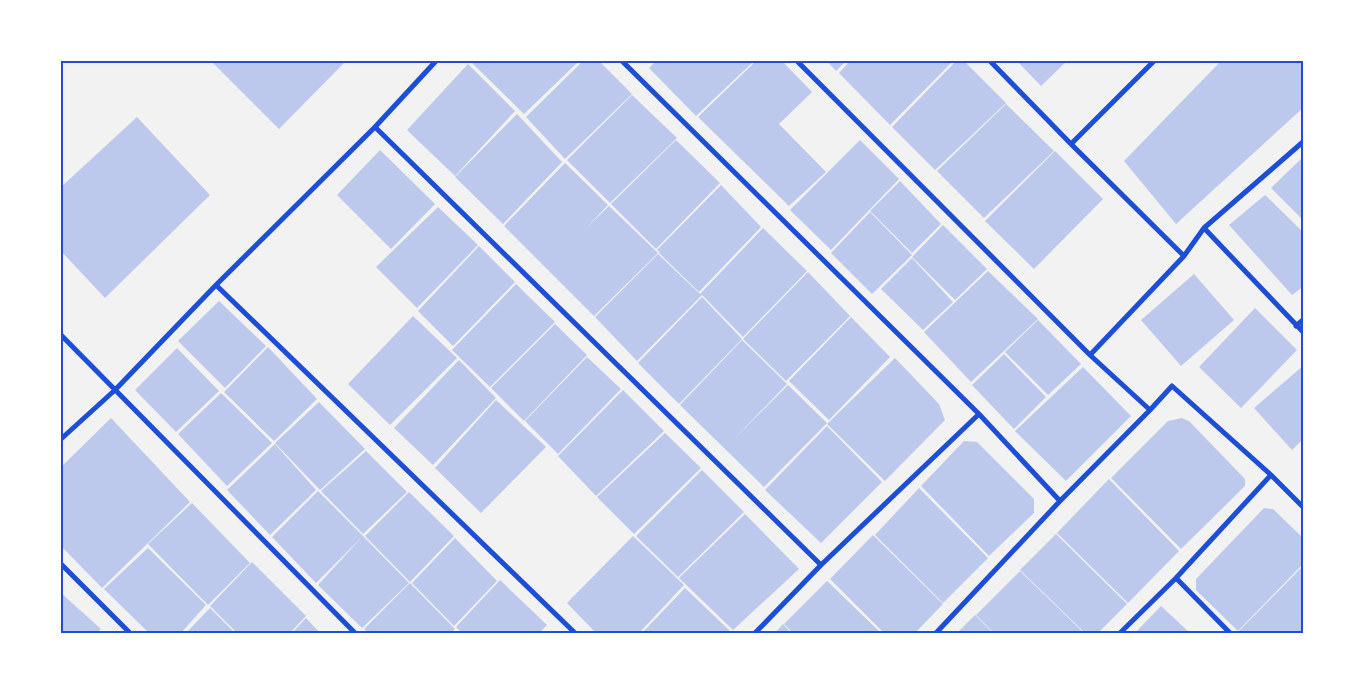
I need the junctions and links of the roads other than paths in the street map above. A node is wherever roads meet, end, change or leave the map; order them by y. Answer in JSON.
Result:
{"nodes":[{"id":1,"x":436,"y":61,"type":"edge"},
{"id":2,"x":622,"y":61,"type":"edge"},
{"id":3,"x":797,"y":61,"type":"edge"},
{"id":4,"x":990,"y":61,"type":"edge"},
{"id":5,"x":1154,"y":61,"type":"edge"},
{"id":6,"x":375,"y":127,"type":"junction"},
{"id":7,"x":1304,"y":140,"type":"edge"},
{"id":8,"x":1071,"y":144,"type":"junction"},
{"id":9,"x":1204,"y":228,"type":"junction"},
{"id":10,"x":1184,"y":256,"type":"junction"},
{"id":11,"x":216,"y":284,"type":"junction"},
{"id":12,"x":1304,"y":319,"type":"edge"},
{"id":13,"x":1296,"y":326,"type":"junction"},
{"id":14,"x":1304,"y":333,"type":"edge"},
{"id":15,"x":61,"y":335,"type":"edge"},
{"id":16,"x":1090,"y":355,"type":"junction"},
{"id":17,"x":115,"y":390,"type":"junction"},
{"id":18,"x":1150,"y":410,"type":"junction"},
{"id":19,"x":979,"y":414,"type":"junction"},
{"id":20,"x":61,"y":439,"type":"edge"},
{"id":21,"x":1271,"y":475,"type":"junction"},
{"id":22,"x":1060,"y":501,"type":"junction"},
{"id":23,"x":1304,"y":508,"type":"edge"},
{"id":24,"x":61,"y":564,"type":"edge"},
{"id":25,"x":821,"y":565,"type":"junction"},
{"id":26,"x":1176,"y":578,"type":"junction"},
{"id":27,"x":130,"y":633,"type":"edge"},
{"id":28,"x":355,"y":633,"type":"edge"},
{"id":29,"x":575,"y":633,"type":"edge"},
{"id":30,"x":754,"y":633,"type":"edge"},
{"id":31,"x":936,"y":633,"type":"edge"},
{"id":32,"x":1120,"y":633,"type":"edge"},
{"id":33,"x":1230,"y":633,"type":"edge"}],
"edges":[{"from":1,"to":6,"type":"street"},
{"from":2,"to":19,"type":"street"},
{"from":3,"to":16,"type":"street"},
{"from":4,"to":8,"type":"street"},
{"from":5,"to":8,"type":"street"},
{"from":6,"to":11,"type":"street"},
{"from":6,"to":25,"type":"street"},
{"from":7,"to":9,"type":"street"},
{"from":8,"to":10,"type":"street"},
{"from":9,"to":10,"type":"street"},
{"from":9,"to":13,"type":"street"},
{"from":10,"to":16,"type":"street"},
{"from":11,"to":17,"type":"street"},
{"from":11,"to":29,"type":"street"},
{"from":12,"to":13,"type":"street"},
{"from":13,"to":14,"type":"street"},
{"from":15,"to":17,"type":"street"},
{"from":16,"to":18,"type":"street"},
{"from":17,"to":20,"type":"street"},
{"from":17,"to":28,"type":"street"},
{"from":18,"to":21,"type":"street"},
{"from":18,"to":22,"type":"street"},
{"from":19,"to":22,"type":"street"},
{"from":19,"to":25,"type":"street"},
{"from":21,"to":23,"type":"street"},
{"from":21,"to":26,"type":"street"},
{"from":22,"to":31,"type":"street"},
{"from":24,"to":27,"type":"street"},
{"from":25,"to":30,"type":"street"},
{"from":26,"to":32,"type":"street"},
{"from":26,"to":33,"type":"street"}]}
